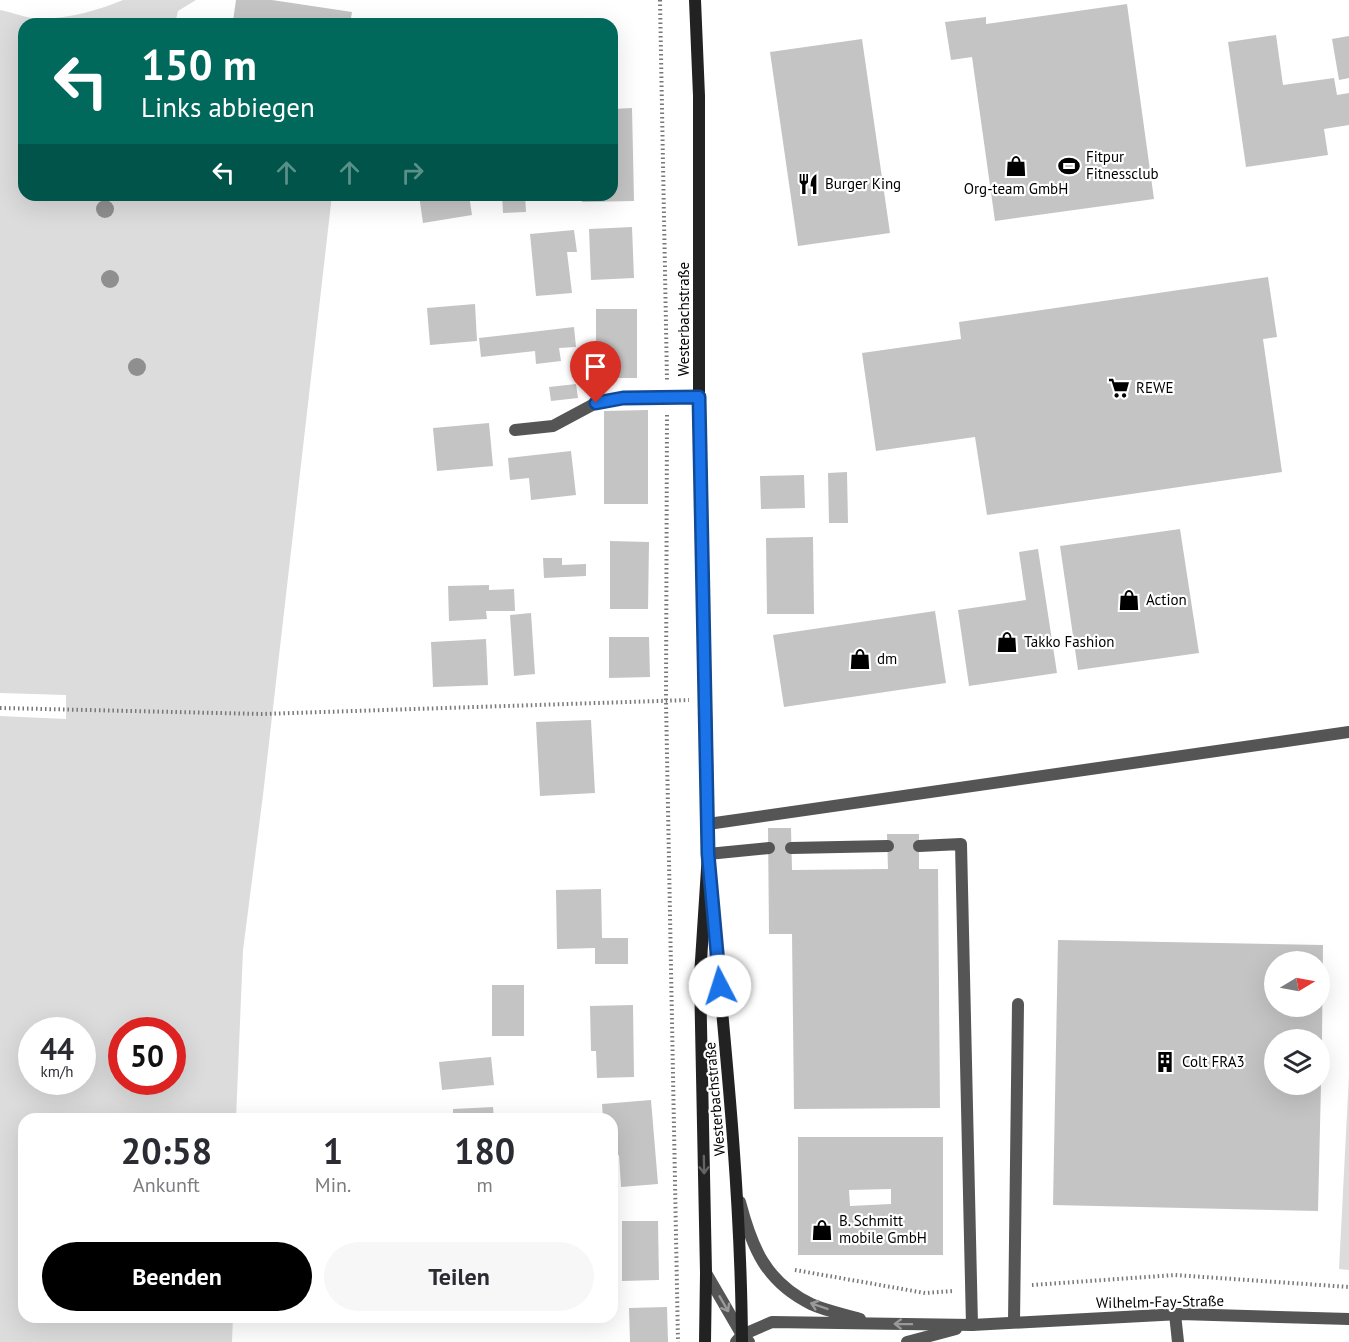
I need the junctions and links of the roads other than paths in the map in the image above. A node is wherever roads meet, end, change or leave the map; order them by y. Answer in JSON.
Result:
{"nodes":[{"id":1,"x":695,"y":0,"type":"edge"},
{"id":2,"x":699,"y":397,"type":"junction"},
{"id":3,"x":516,"y":430,"type":"dead end"},
{"id":4,"x":1349,"y":732,"type":"edge"},
{"id":5,"x":708,"y":824,"type":"junction"},
{"id":6,"x":888,"y":846,"type":"dead end"},
{"id":7,"x":919,"y":846,"type":"dead end"},
{"id":8,"x":769,"y":848,"type":"dead end"},
{"id":9,"x":791,"y":848,"type":"dead end"},
{"id":10,"x":708,"y":854,"type":"junction"},
{"id":11,"x":1017,"y":1004,"type":"dead end"},
{"id":12,"x":738,"y":1194,"type":"junction"},
{"id":13,"x":706,"y":1273,"type":"junction"},
{"id":14,"x":1175,"y":1314,"type":"junction"},
{"id":15,"x":1349,"y":1319,"type":"edge"},
{"id":16,"x":1014,"y":1322,"type":"junction"},
{"id":17,"x":875,"y":1324,"type":"junction"},
{"id":18,"x":972,"y":1325,"type":"junction"},
{"id":19,"x":742,"y":1340,"type":"edge"},
{"id":20,"x":705,"y":1342,"type":"edge"},
{"id":21,"x":907,"y":1342,"type":"edge"},
{"id":22,"x":1178,"y":1342,"type":"edge"}],
"edges":[{"from":1,"to":2,"type":"main road","name":"Westerbachstraße"},
{"from":2,"to":3,"type":"street"},
{"from":2,"to":5,"type":"main road","name":"Westerbachstraße"},
{"from":4,"to":5,"type":"street"},
{"from":5,"to":10,"type":"main road","name":"Westerbachstraße"},
{"from":6,"to":9,"type":"street"},
{"from":7,"to":18,"type":"street"},
{"from":8,"to":10,"type":"street"},
{"from":10,"to":12,"type":"main road","name":"Westerbachstraße"},
{"from":10,"to":13,"type":"main road","name":"Westerbachstraße","one_way":true},
{"from":11,"to":16,"type":"street"},
{"from":17,"to":12,"type":"street","name":"Wilhelm-Fay-Straße","one_way":true},
{"from":12,"to":19,"type":"main road","name":"Westerbachstraße"},
{"from":13,"to":19,"type":"street","one_way":true},
{"from":13,"to":20,"type":"main road","name":"Westerbachstraße"},
{"from":14,"to":15,"type":"street","name":"Wilhelm-Fay-Straße"},
{"from":14,"to":16,"type":"street","name":"Wilhelm-Fay-Straße"},
{"from":14,"to":22,"type":"street"},
{"from":16,"to":18,"type":"street","name":"Wilhelm-Fay-Straße"},
{"from":18,"to":17,"type":"street","name":"Wilhelm-Fay-Straße","one_way":true},
{"from":17,"to":19,"type":"street","name":"Wilhelm-Fay-Straße"},
{"from":18,"to":21,"type":"street","name":"Wilhelm-Fay-Straße"}]}
